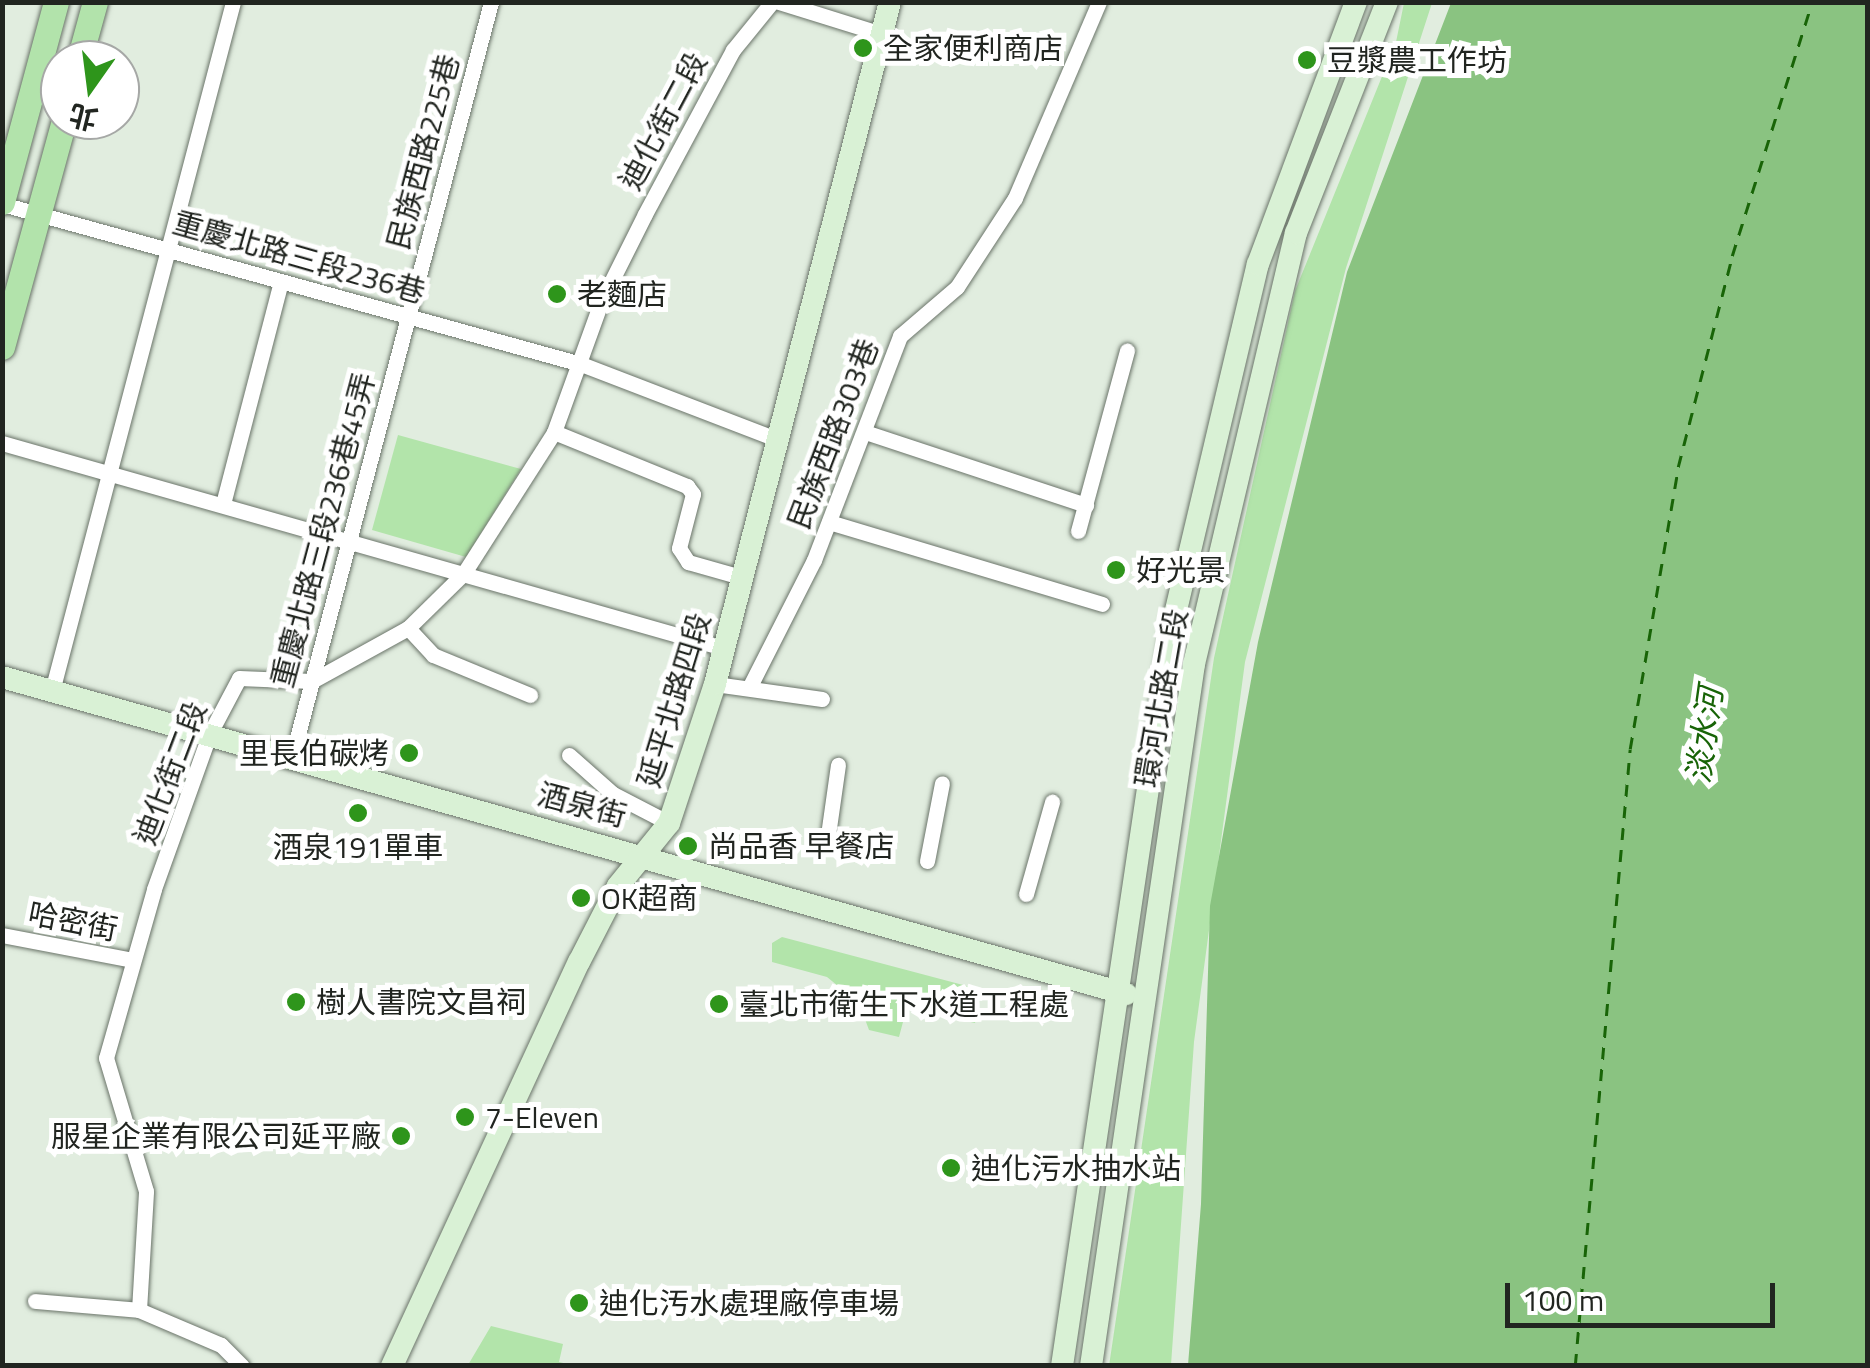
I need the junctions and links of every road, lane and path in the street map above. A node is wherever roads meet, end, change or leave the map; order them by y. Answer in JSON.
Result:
{"nodes":[{"id":1,"x":56,"y":2,"type":"edge"},
{"id":2,"x":95,"y":2,"type":"edge"},
{"id":3,"x":232,"y":2,"type":"edge"},
{"id":4,"x":491,"y":2,"type":"edge"},
{"id":5,"x":776,"y":2,"type":"edge"},
{"id":6,"x":890,"y":2,"type":"edge"},
{"id":7,"x":1099,"y":2,"type":"edge"},
{"id":8,"x":1356,"y":3,"type":"edge"},
{"id":9,"x":1385,"y":8,"type":"edge"},
{"id":10,"x":882,"y":34,"type":"junction"},
{"id":11,"x":85,"y":40,"type":"edge"},
{"id":12,"x":59,"y":140,"type":"edge"},
{"id":13,"x":2,"y":203,"type":"edge"},
{"id":14,"x":39,"y":212,"type":"junction"},
{"id":15,"x":168,"y":250,"type":"junction"},
{"id":16,"x":281,"y":281,"type":"junction"},
{"id":17,"x":408,"y":316,"type":"junction"},
{"id":18,"x":2,"y":346,"type":"edge"},
{"id":19,"x":1127,"y":350,"type":"dead end"},
{"id":20,"x":581,"y":364,"type":"junction"},
{"id":21,"x":554,"y":432,"type":"junction"},
{"id":22,"x":865,"y":432,"type":"junction"},
{"id":23,"x":774,"y":438,"type":"junction"},
{"id":24,"x":2,"y":443,"type":"edge"},
{"id":25,"x":109,"y":472,"type":"junction"},
{"id":26,"x":223,"y":504,"type":"junction"},
{"id":27,"x":1086,"y":505,"type":"junction"},
{"id":28,"x":830,"y":522,"type":"junction"},
{"id":29,"x":1078,"y":532,"type":"dead end"},
{"id":30,"x":350,"y":538,"type":"junction"},
{"id":31,"x":464,"y":573,"type":"junction"},
{"id":32,"x":741,"y":577,"type":"junction"},
{"id":33,"x":1102,"y":604,"type":"dead end"},
{"id":34,"x":408,"y":628,"type":"junction"},
{"id":35,"x":723,"y":648,"type":"junction"},
{"id":36,"x":2,"y":678,"type":"edge"},
{"id":37,"x":312,"y":681,"type":"junction"},
{"id":38,"x":714,"y":684,"type":"junction"},
{"id":39,"x":749,"y":688,"type":"junction"},
{"id":40,"x":52,"y":692,"type":"junction"},
{"id":41,"x":530,"y":695,"type":"dead end"},
{"id":42,"x":822,"y":699,"type":"dead end"},
{"id":43,"x":210,"y":735,"type":"junction"},
{"id":44,"x":569,"y":755,"type":"dead end"},
{"id":45,"x":292,"y":757,"type":"junction"},
{"id":46,"x":838,"y":765,"type":"dead end"},
{"id":47,"x":942,"y":783,"type":"dead end"},
{"id":48,"x":1052,"y":802,"type":"dead end"},
{"id":49,"x":668,"y":823,"type":"junction"},
{"id":50,"x":828,"y":842,"type":"dead end"},
{"id":51,"x":642,"y":852,"type":"junction"},
{"id":52,"x":927,"y":862,"type":"dead end"},
{"id":53,"x":1026,"y":894,"type":"dead end"},
{"id":54,"x":2,"y":935,"type":"edge"},
{"id":55,"x":132,"y":960,"type":"junction"},
{"id":56,"x":1115,"y":992,"type":"junction"},
{"id":57,"x":1144,"y":998,"type":"junction"},
{"id":58,"x":35,"y":1301,"type":"dead end"},
{"id":59,"x":139,"y":1310,"type":"junction"},
{"id":60,"x":242,"y":1366,"type":"edge"},
{"id":61,"x":392,"y":1366,"type":"edge"},
{"id":62,"x":1062,"y":1366,"type":"edge"},
{"id":63,"x":1091,"y":1366,"type":"edge"}],
"edges":[{"from":1,"to":13,"type":"main road"},
{"from":2,"to":11,"type":"main road"},
{"from":3,"to":15,"type":"street"},
{"from":4,"to":17,"type":"street","name":"民族西路225巷"},
{"from":5,"to":10,"type":"street"},
{"from":5,"to":20,"type":"street","name":"迪化街二段"},
{"from":6,"to":10,"type":"main road","name":"延平北路四段"},
{"from":7,"to":22,"type":"street","name":"民族西路303巷"},
{"from":8,"to":9,"type":"main road"},
{"from":8,"to":56,"type":"main road","name":"環河北路二段"},
{"from":9,"to":57,"type":"main road","name":"環河北路二段"},
{"from":10,"to":23,"type":"main road","name":"延平北路四段"},
{"from":12,"to":14,"type":"main road"},
{"from":13,"to":14,"type":"street","name":"重慶北路三段236巷"},
{"from":14,"to":15,"type":"street","name":"重慶北路三段236巷"},
{"from":14,"to":18,"type":"main road"},
{"from":15,"to":16,"type":"street","name":"重慶北路三段236巷"},
{"from":15,"to":25,"type":"street"},
{"from":16,"to":17,"type":"street","name":"重慶北路三段236巷"},
{"from":16,"to":26,"type":"street"},
{"from":17,"to":20,"type":"street","name":"重慶北路三段236巷"},
{"from":17,"to":30,"type":"street","name":"重慶北路三段236巷45弄"},
{"from":19,"to":27,"type":"street"},
{"from":20,"to":21,"type":"street","name":"迪化街二段"},
{"from":20,"to":23,"type":"street","name":"重慶北路三段236巷"},
{"from":21,"to":31,"type":"street","name":"迪化街二段"},
{"from":21,"to":32,"type":"street"},
{"from":22,"to":27,"type":"street"},
{"from":22,"to":28,"type":"street","name":"民族西路303巷"},
{"from":23,"to":32,"type":"main road","name":"延平北路四段"},
{"from":24,"to":25,"type":"street"},
{"from":25,"to":26,"type":"street"},
{"from":25,"to":40,"type":"street"},
{"from":26,"to":30,"type":"street"},
{"from":27,"to":29,"type":"street"},
{"from":28,"to":33,"type":"street"},
{"from":28,"to":39,"type":"street","name":"民族西路303巷"},
{"from":30,"to":31,"type":"street"},
{"from":30,"to":37,"type":"street","name":"重慶北路三段236巷45弄"},
{"from":31,"to":34,"type":"street","name":"迪化街二段"},
{"from":31,"to":35,"type":"street"},
{"from":32,"to":35,"type":"main road","name":"延平北路四段"},
{"from":34,"to":37,"type":"street","name":"迪化街二段"},
{"from":34,"to":41,"type":"street"},
{"from":35,"to":38,"type":"main road","name":"延平北路四段"},
{"from":36,"to":40,"type":"main road","name":"酒泉街"},
{"from":37,"to":43,"type":"street","name":"迪化街二段"},
{"from":37,"to":45,"type":"street","name":"重慶北路三段236巷45弄"},
{"from":38,"to":39,"type":"street"},
{"from":38,"to":49,"type":"main road","name":"延平北路四段"},
{"from":39,"to":42,"type":"street"},
{"from":40,"to":43,"type":"main road","name":"酒泉街"},
{"from":43,"to":45,"type":"main road","name":"酒泉街"},
{"from":43,"to":55,"type":"street","name":"迪化街二段"},
{"from":44,"to":49,"type":"street"},
{"from":45,"to":51,"type":"main road","name":"酒泉街"},
{"from":46,"to":50,"type":"street"},
{"from":47,"to":52,"type":"street"},
{"from":48,"to":53,"type":"street"},
{"from":49,"to":51,"type":"main road","name":"延平北路四段"},
{"from":51,"to":56,"type":"main road","name":"酒泉街"},
{"from":51,"to":61,"type":"main road","name":"延平北路四段"},
{"from":54,"to":55,"type":"street","name":"哈密街"},
{"from":55,"to":59,"type":"street","name":"迪化街二段"},
{"from":56,"to":57,"type":"main road","name":"酒泉街"},
{"from":56,"to":62,"type":"main road","name":"環河北路二段"},
{"from":57,"to":63,"type":"main road","name":"環河北路二段"},
{"from":58,"to":59,"type":"street"},
{"from":59,"to":60,"type":"street"}]}
